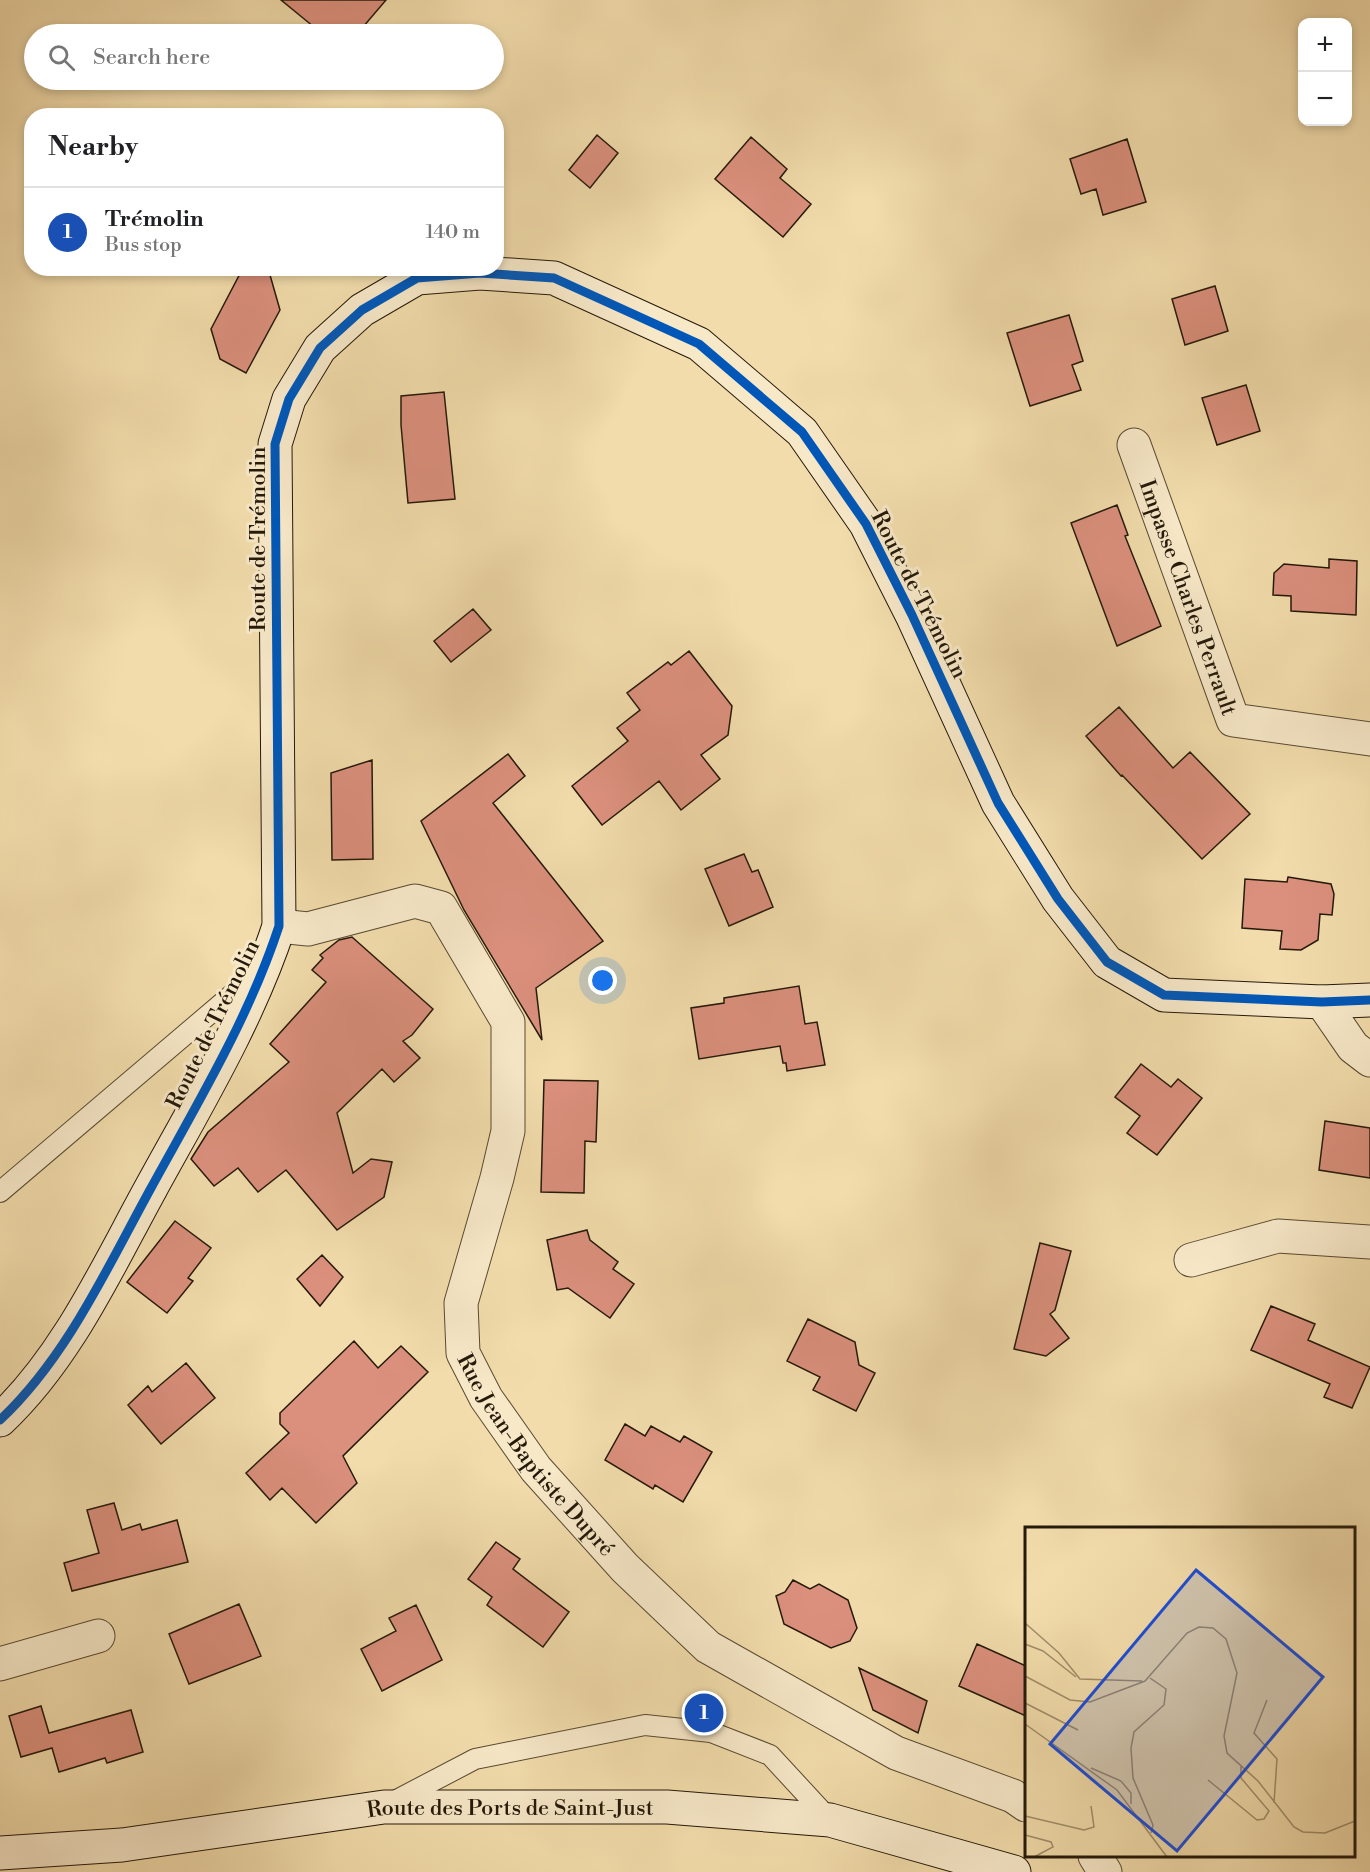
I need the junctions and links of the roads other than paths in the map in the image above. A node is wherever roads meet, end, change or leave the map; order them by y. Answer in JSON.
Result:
{"nodes":[{"id":1,"x":504,"y":275,"type":"edge"},
{"id":2,"x":442,"y":276,"type":"edge"},
{"id":3,"x":1134,"y":445,"type":"dead end"},
{"id":4,"x":1370,"y":739,"type":"edge"},
{"id":5,"x":279,"y":926,"type":"junction"},
{"id":6,"x":266,"y":967,"type":"junction"},
{"id":7,"x":1370,"y":1000,"type":"edge"},
{"id":8,"x":1322,"y":1002,"type":"junction"},
{"id":9,"x":1370,"y":1060,"type":"edge"},
{"id":10,"x":0,"y":1192,"type":"edge"},
{"id":11,"x":1370,"y":1242,"type":"edge"},
{"id":12,"x":1191,"y":1260,"type":"dead end"},
{"id":13,"x":0,"y":1420,"type":"edge"},
{"id":14,"x":98,"y":1636,"type":"dead end"},
{"id":15,"x":0,"y":1664,"type":"edge"},
{"id":16,"x":1025,"y":1803,"type":"edge"},
{"id":17,"x":384,"y":1807,"type":"junction"},
{"id":18,"x":830,"y":1820,"type":"junction"},
{"id":19,"x":0,"y":1853,"type":"edge"},
{"id":20,"x":1096,"y":1857,"type":"edge"},
{"id":21,"x":1014,"y":1872,"type":"edge"},
{"id":22,"x":1105,"y":1872,"type":"edge"}],
"edges":[{"from":1,"to":8,"type":"street","name":"Route de Trémolin"},
{"from":2,"to":5,"type":"street","name":"Route de Trémolin"},
{"from":3,"to":4,"type":"street","name":"Impasse Charles Perrault"},
{"from":5,"to":6,"type":"street","name":"Route de Trémolin"},
{"from":5,"to":16,"type":"street","name":"Rue Jean-Baptiste Dupré"},
{"from":6,"to":10,"type":"lane"},
{"from":6,"to":13,"type":"street","name":"Route de Trémolin"},
{"from":7,"to":8,"type":"street","name":"Route de Trémolin"},
{"from":8,"to":9,"type":"street"},
{"from":11,"to":12,"type":"street"},
{"from":14,"to":15,"type":"street"},
{"from":17,"to":18,"type":"street","name":"Route des Ports de Saint-Just"},
{"from":17,"to":18,"type":"lane"},
{"from":17,"to":19,"type":"street","name":"Route des Ports de Saint-Just"},
{"from":18,"to":21,"type":"street","name":"Route des Ports de Saint-Just"},
{"from":20,"to":22,"type":"street"}]}
